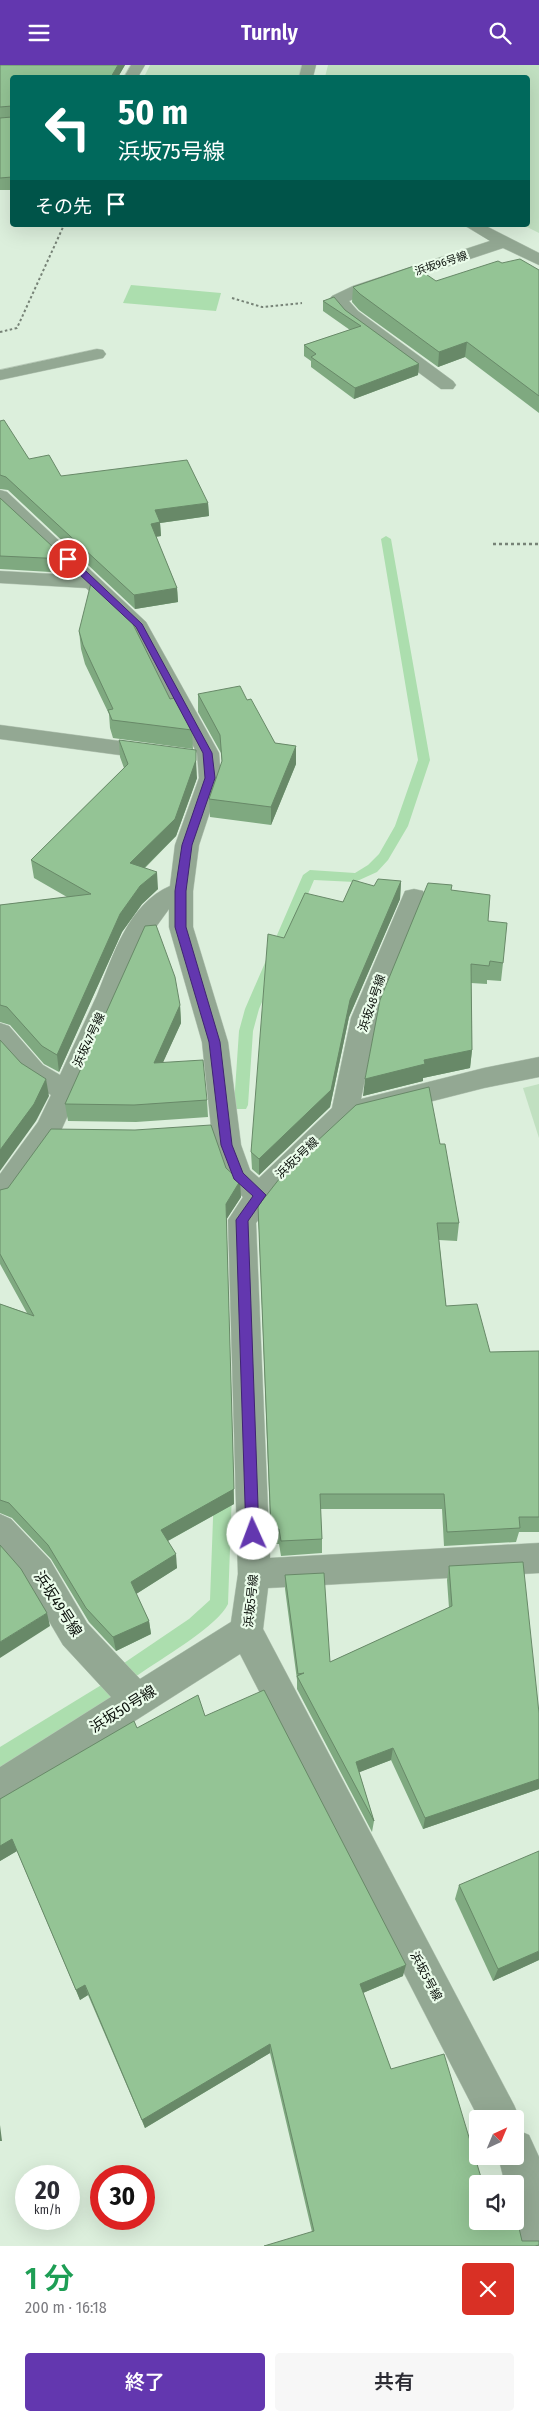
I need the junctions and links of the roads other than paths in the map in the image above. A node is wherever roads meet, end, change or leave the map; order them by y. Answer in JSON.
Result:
{"nodes":[{"id":1,"x":476,"y":227,"type":"edge"},
{"id":2,"x":506,"y":241,"type":"junction"},
{"id":3,"x":539,"y":260,"type":"edge"},
{"id":4,"x":97,"y":353,"type":"dead end"},
{"id":5,"x":0,"y":375,"type":"edge"},
{"id":6,"x":447,"y":385,"type":"dead end"},
{"id":7,"x":0,"y":496,"type":"edge"},
{"id":8,"x":0,"y":577,"type":"edge"},
{"id":9,"x":92,"y":582,"type":"junction"},
{"id":10,"x":0,"y":732,"type":"edge"},
{"id":11,"x":192,"y":758,"type":"junction"},
{"id":12,"x":180,"y":891,"type":"junction"},
{"id":13,"x":414,"y":897,"type":"dead end"},
{"id":14,"x":0,"y":1033,"type":"edge"},
{"id":15,"x":539,"y":1067,"type":"edge"},
{"id":16,"x":66,"y":1091,"type":"junction"},
{"id":17,"x":345,"y":1113,"type":"junction"},
{"id":18,"x":225,"y":1128,"type":"junction"},
{"id":19,"x":198,"y":1131,"type":"edge"},
{"id":20,"x":46,"y":1133,"type":"junction"},
{"id":21,"x":72,"y":1134,"type":"edge"},
{"id":22,"x":0,"y":1195,"type":"edge"},
{"id":23,"x":260,"y":1195,"type":"junction"},
{"id":24,"x":0,"y":1529,"type":"edge"},
{"id":25,"x":539,"y":1558,"type":"edge"},
{"id":26,"x":254,"y":1574,"type":"junction"},
{"id":27,"x":246,"y":1631,"type":"junction"},
{"id":28,"x":137,"y":1701,"type":"junction"},
{"id":29,"x":0,"y":1787,"type":"edge"},
{"id":30,"x":495,"y":2110,"type":"edge"},
{"id":31,"x":522,"y":2165,"type":"edge"},
{"id":32,"x":538,"y":2246,"type":"edge"}],
"edges":[{"from":1,"to":2,"type":"street"},
{"from":2,"to":3,"type":"street"},
{"from":2,"to":6,"type":"street","name":"浜坂96号線"},
{"from":4,"to":5,"type":"street"},
{"from":7,"to":9,"type":"street"},
{"from":8,"to":9,"type":"street"},
{"from":9,"to":11,"type":"street"},
{"from":10,"to":11,"type":"street"},
{"from":11,"to":12,"type":"street"},
{"from":12,"to":16,"type":"street","name":"浜坂47号線"},
{"from":12,"to":18,"type":"street"},
{"from":13,"to":17,"type":"street","name":"浜坂48号線"},
{"from":14,"to":16,"type":"street"},
{"from":15,"to":17,"type":"street","name":"浜坂5号線"},
{"from":16,"to":20,"type":"street","name":"浜坂47号線"},
{"from":17,"to":23,"type":"street","name":"浜坂5号線"},
{"from":18,"to":19,"type":"street"},
{"from":18,"to":23,"type":"street"},
{"from":20,"to":21,"type":"street"},
{"from":20,"to":22,"type":"street","name":"浜坂47号線"},
{"from":23,"to":26,"type":"street","name":"浜坂5号線"},
{"from":24,"to":28,"type":"street","name":"浜坂49号線"},
{"from":25,"to":26,"type":"street"},
{"from":26,"to":27,"type":"street","name":"浜坂5号線"},
{"from":27,"to":28,"type":"street","name":"浜坂50号線"},
{"from":27,"to":30,"type":"street","name":"浜坂5号線"},
{"from":28,"to":29,"type":"street","name":"浜坂50号線"},
{"from":31,"to":32,"type":"street"}]}
